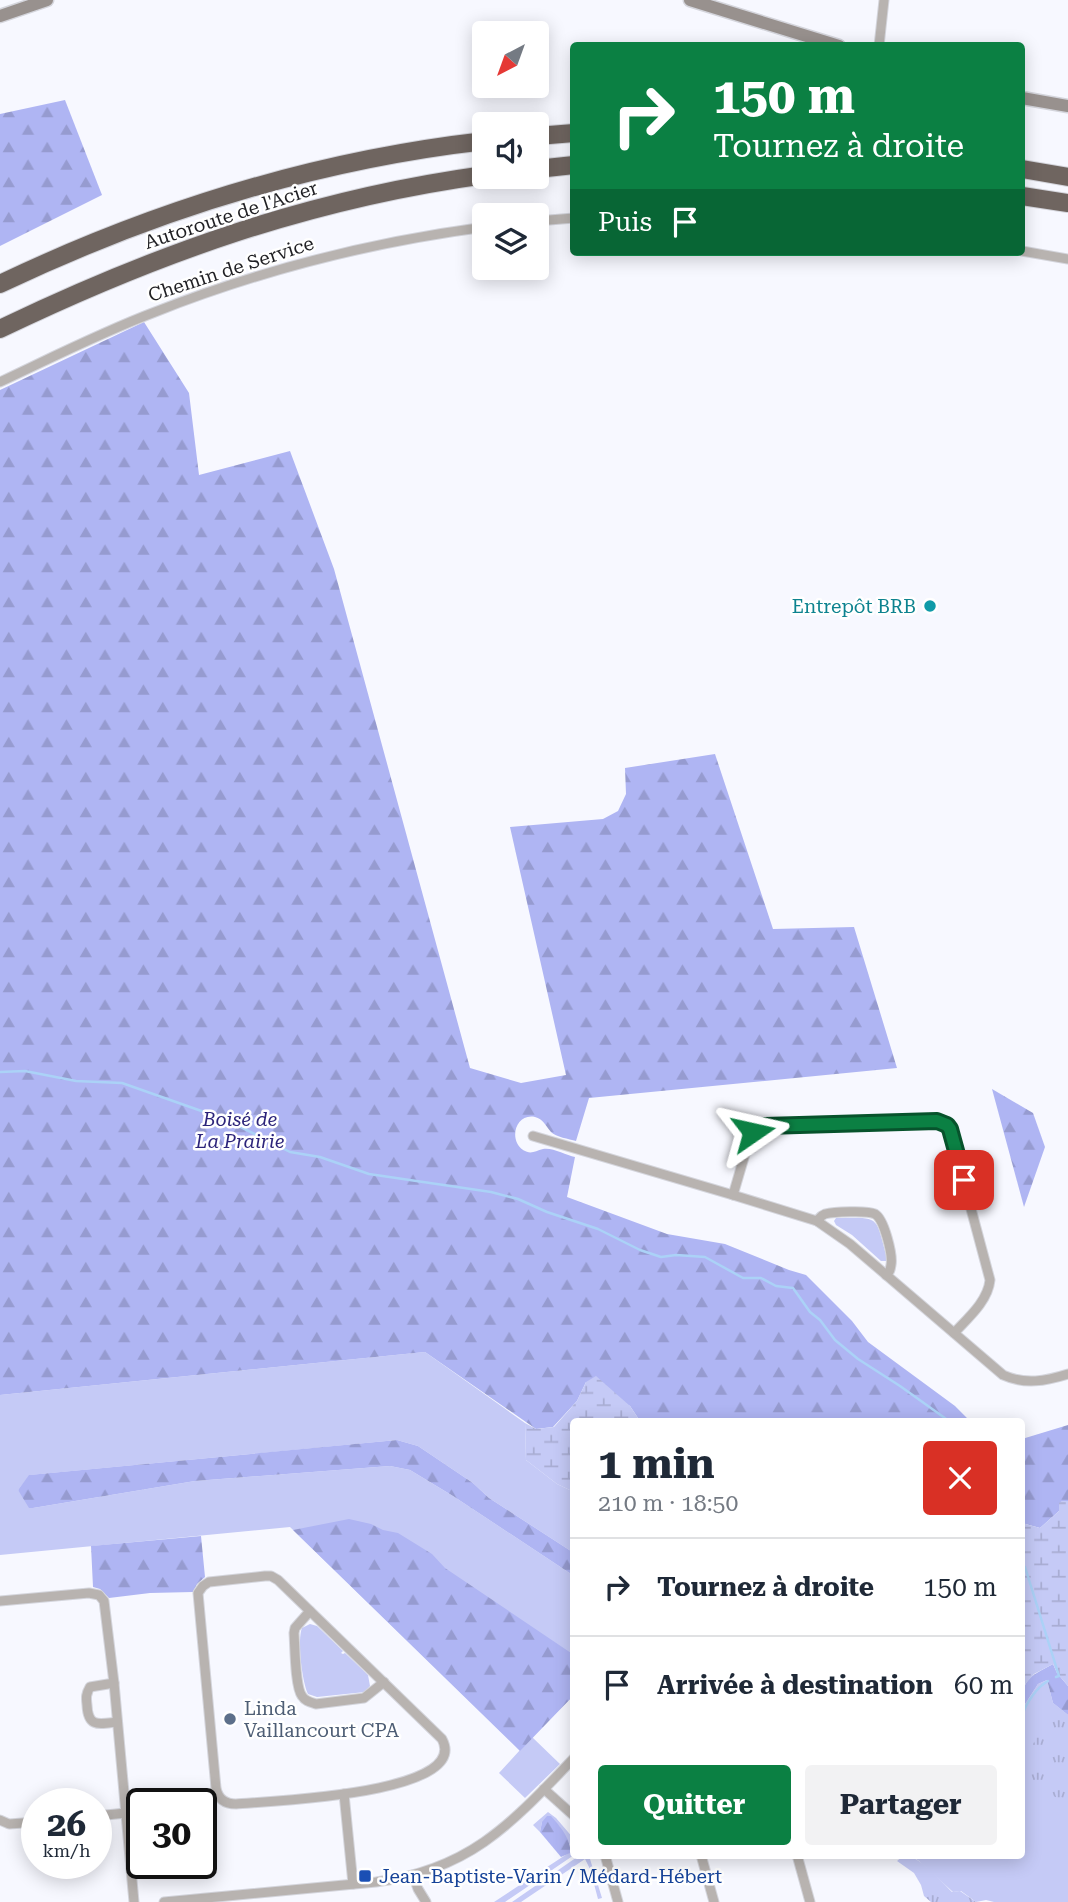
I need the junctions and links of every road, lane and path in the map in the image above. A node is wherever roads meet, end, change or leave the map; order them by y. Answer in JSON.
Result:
{"nodes":[{"id":1,"x":47,"y":0,"type":"edge"},
{"id":2,"x":690,"y":0,"type":"edge"},
{"id":3,"x":884,"y":0,"type":"edge"},
{"id":4,"x":0,"y":16,"type":"edge"},
{"id":5,"x":826,"y":42,"type":"edge"},
{"id":6,"x":879,"y":42,"type":"edge"},
{"id":7,"x":1025,"y":99,"type":"edge"},
{"id":8,"x":1068,"y":106,"type":"edge"},
{"id":9,"x":570,"y":133,"type":"edge"},
{"id":10,"x":549,"y":135,"type":"edge"},
{"id":11,"x":472,"y":143,"type":"edge"},
{"id":12,"x":570,"y":165,"type":"edge"},
{"id":13,"x":549,"y":168,"type":"edge"},
{"id":14,"x":1025,"y":170,"type":"edge"},
{"id":15,"x":472,"y":177,"type":"edge"},
{"id":16,"x":1068,"y":177,"type":"edge"},
{"id":17,"x":1025,"y":196,"type":"edge"},
{"id":18,"x":1068,"y":203,"type":"edge"},
{"id":19,"x":570,"y":218,"type":"edge"},
{"id":20,"x":549,"y":220,"type":"edge"},
{"id":21,"x":472,"y":229,"type":"edge"},
{"id":22,"x":1025,"y":252,"type":"edge"},
{"id":23,"x":1068,"y":259,"type":"edge"},
{"id":24,"x":0,"y":284,"type":"edge"},
{"id":25,"x":0,"y":329,"type":"edge"},
{"id":26,"x":0,"y":382,"type":"edge"},
{"id":27,"x":533,"y":1136,"type":"dead end"},
{"id":28,"x":733,"y":1195,"type":"junction"},
{"id":29,"x":817,"y":1222,"type":"junction"},
{"id":30,"x":886,"y":1275,"type":"junction"},
{"id":31,"x":954,"y":1333,"type":"junction"},
{"id":32,"x":1068,"y":1374,"type":"edge"},
{"id":33,"x":0,"y":1601,"type":"edge"},
{"id":34,"x":310,"y":1611,"type":"junction"},
{"id":35,"x":384,"y":1682,"type":"junction"},
{"id":36,"x":114,"y":1683,"type":"junction"},
{"id":37,"x":117,"y":1722,"type":"junction"},
{"id":38,"x":570,"y":1762,"type":"edge"},
{"id":39,"x":544,"y":1789,"type":"junction"},
{"id":40,"x":344,"y":1794,"type":"junction"},
{"id":41,"x":570,"y":1812,"type":"edge"},
{"id":42,"x":126,"y":1813,"type":"joint"},
{"id":43,"x":112,"y":1814,"type":"edge"},
{"id":44,"x":0,"y":1820,"type":"edge"},
{"id":45,"x":21,"y":1823,"type":"edge"},
{"id":46,"x":606,"y":1859,"type":"edge"},
{"id":47,"x":702,"y":1859,"type":"edge"},
{"id":48,"x":798,"y":1859,"type":"edge"},
{"id":49,"x":413,"y":1875,"type":"junction"},
{"id":50,"x":132,"y":1879,"type":"edge"},
{"id":51,"x":353,"y":1884,"type":"junction"},
{"id":52,"x":233,"y":1899,"type":"edge"},
{"id":53,"x":615,"y":1901,"type":"edge"},
{"id":54,"x":134,"y":1902,"type":"edge"},
{"id":55,"x":164,"y":1902,"type":"edge"},
{"id":56,"x":426,"y":1902,"type":"edge"},
{"id":57,"x":714,"y":1902,"type":"edge"},
{"id":58,"x":810,"y":1902,"type":"edge"}],
"edges":[{"from":1,"to":4,"type":"main road"},
{"from":2,"to":5,"type":"main road"},
{"from":3,"to":6,"type":"street"},
{"from":7,"to":8,"type":"main road"},
{"from":9,"to":10,"type":"highway"},
{"from":11,"to":24,"type":"highway","name":"Autoroute de l'Acier"},
{"from":12,"to":13,"type":"highway"},
{"from":14,"to":16,"type":"highway"},
{"from":15,"to":25,"type":"highway","name":"Autoroute de l'Acier"},
{"from":17,"to":18,"type":"highway"},
{"from":19,"to":20,"type":"street"},
{"from":21,"to":26,"type":"street","name":"Chemin de Service"},
{"from":22,"to":23,"type":"street"},
{"from":27,"to":28,"type":"street"},
{"from":28,"to":29,"type":"street"},
{"from":28,"to":31,"type":"street"},
{"from":29,"to":30,"type":"street"},
{"from":29,"to":30,"type":"street"},
{"from":30,"to":31,"type":"street"},
{"from":31,"to":32,"type":"street"},
{"from":33,"to":36,"type":"street"},
{"from":34,"to":35,"type":"street"},
{"from":34,"to":35,"type":"street"},
{"from":34,"to":40,"type":"street"},
{"from":35,"to":40,"type":"street"},
{"from":36,"to":37,"type":"street"},
{"from":36,"to":37,"type":"street"},
{"from":37,"to":42,"type":"street"},
{"from":38,"to":39,"type":"street"},
{"from":39,"to":41,"type":"street"},
{"from":39,"to":49,"type":"street"},
{"from":40,"to":51,"type":"street"},
{"from":42,"to":43,"type":"street"},
{"from":44,"to":45,"type":"street"},
{"from":46,"to":53,"type":"street"},
{"from":47,"to":57,"type":"street"},
{"from":48,"to":58,"type":"street"},
{"from":49,"to":51,"type":"street"},
{"from":49,"to":56,"type":"street"},
{"from":50,"to":54,"type":"street"},
{"from":51,"to":52,"type":"street"},
{"from":52,"to":55,"type":"street"}]}
